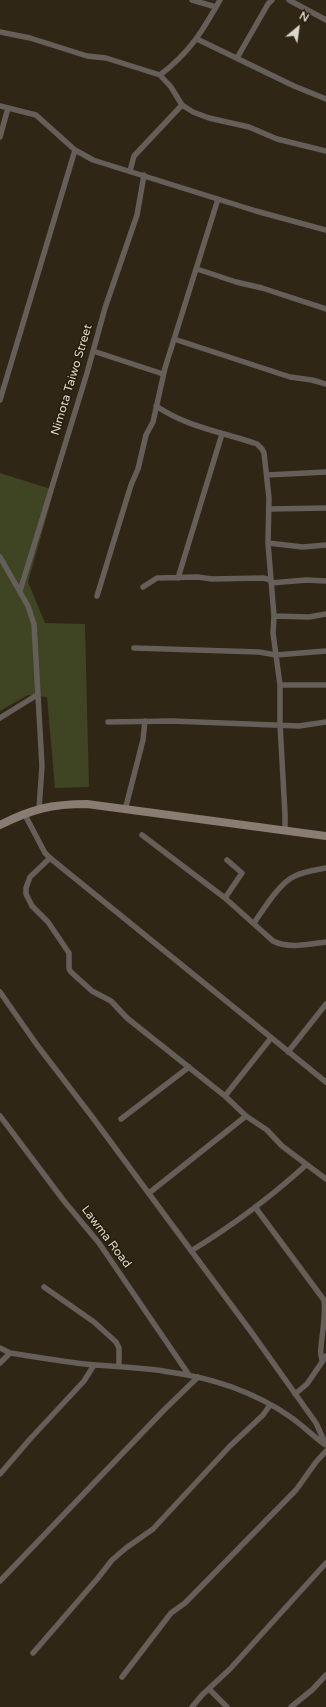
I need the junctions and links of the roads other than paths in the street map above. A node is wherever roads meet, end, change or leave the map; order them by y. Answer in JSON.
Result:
{"nodes":[{"id":1,"x":192,"y":0,"type":"edge"},
{"id":2,"x":220,"y":0,"type":"edge"},
{"id":3,"x":272,"y":0,"type":"edge"},
{"id":4,"x":289,"y":0,"type":"edge"},
{"id":5,"x":216,"y":7,"type":"junction"},
{"id":6,"x":326,"y":20,"type":"edge"},
{"id":7,"x":0,"y":32,"type":"edge"},
{"id":8,"x":197,"y":39,"type":"junction"},
{"id":9,"x":237,"y":58,"type":"junction"},
{"id":10,"x":160,"y":75,"type":"junction"},
{"id":11,"x":326,"y":99,"type":"edge"},
{"id":12,"x":182,"y":105,"type":"junction"},
{"id":13,"x":0,"y":106,"type":"edge"},
{"id":14,"x":8,"y":108,"type":"junction"},
{"id":15,"x":0,"y":137,"type":"edge"},
{"id":16,"x":75,"y":150,"type":"junction"},
{"id":17,"x":326,"y":151,"type":"edge"},
{"id":18,"x":130,"y":171,"type":"junction"},
{"id":19,"x":144,"y":176,"type":"junction"},
{"id":20,"x":218,"y":199,"type":"junction"},
{"id":21,"x":326,"y":230,"type":"edge"},
{"id":22,"x":197,"y":269,"type":"junction"},
{"id":23,"x":326,"y":309,"type":"edge"},
{"id":24,"x":174,"y":340,"type":"junction"},
{"id":25,"x":93,"y":351,"type":"junction"},
{"id":26,"x":163,"y":374,"type":"junction"},
{"id":27,"x":326,"y":384,"type":"edge"},
{"id":28,"x":0,"y":400,"type":"edge"},
{"id":29,"x":156,"y":406,"type":"junction"},
{"id":30,"x":222,"y":434,"type":"junction"},
{"id":31,"x":326,"y":472,"type":"edge"},
{"id":32,"x":267,"y":475,"type":"junction"},
{"id":33,"x":326,"y":508,"type":"edge"},
{"id":34,"x":270,"y":510,"type":"junction"},
{"id":35,"x":268,"y":543,"type":"junction"},
{"id":36,"x":326,"y":545,"type":"edge"},
{"id":37,"x":0,"y":557,"type":"edge"},
{"id":38,"x":178,"y":578,"type":"junction"},
{"id":39,"x":326,"y":581,"type":"edge"},
{"id":40,"x":271,"y":582,"type":"junction"},
{"id":41,"x":143,"y":587,"type":"dead end"},
{"id":42,"x":20,"y":591,"type":"junction"},
{"id":43,"x":97,"y":596,"type":"dead end"},
{"id":44,"x":326,"y":614,"type":"edge"},
{"id":45,"x":274,"y":616,"type":"junction"},
{"id":46,"x":134,"y":648,"type":"dead end"},
{"id":47,"x":326,"y":651,"type":"edge"},
{"id":48,"x":276,"y":655,"type":"junction"},
{"id":49,"x":280,"y":685,"type":"junction"},
{"id":50,"x":326,"y":685,"type":"edge"},
{"id":51,"x":37,"y":695,"type":"junction"},
{"id":52,"x":0,"y":718,"type":"edge"},
{"id":53,"x":145,"y":721,"type":"junction"},
{"id":54,"x":108,"y":722,"type":"dead end"},
{"id":55,"x":326,"y":722,"type":"edge"},
{"id":56,"x":280,"y":724,"type":"junction"},
{"id":57,"x":39,"y":809,"type":"junction"},
{"id":58,"x":125,"y":810,"type":"junction"},
{"id":59,"x":24,"y":813,"type":"junction"},
{"id":60,"x":0,"y":825,"type":"edge"},
{"id":61,"x":285,"y":831,"type":"junction"},
{"id":62,"x":142,"y":835,"type":"dead end"},
{"id":63,"x":326,"y":836,"type":"edge"},
{"id":64,"x":50,"y":858,"type":"junction"},
{"id":65,"x":227,"y":860,"type":"dead end"},
{"id":66,"x":326,"y":868,"type":"edge"},
{"id":67,"x":225,"y":898,"type":"junction"},
{"id":68,"x":254,"y":923,"type":"junction"},
{"id":69,"x":326,"y":942,"type":"edge"},
{"id":70,"x":0,"y":992,"type":"edge"},
{"id":71,"x":326,"y":1004,"type":"edge"},
{"id":72,"x":270,"y":1038,"type":"junction"},
{"id":73,"x":288,"y":1052,"type":"junction"},
{"id":74,"x":189,"y":1067,"type":"junction"},
{"id":75,"x":326,"y":1082,"type":"edge"},
{"id":76,"x":225,"y":1096,"type":"junction"},
{"id":77,"x":0,"y":1116,"type":"edge"},
{"id":78,"x":246,"y":1116,"type":"junction"},
{"id":79,"x":121,"y":1119,"type":"dead end"},
{"id":80,"x":306,"y":1165,"type":"junction"},
{"id":81,"x":326,"y":1179,"type":"edge"},
{"id":82,"x":149,"y":1193,"type":"junction"},
{"id":83,"x":255,"y":1207,"type":"junction"},
{"id":84,"x":191,"y":1251,"type":"junction"},
{"id":85,"x":44,"y":1287,"type":"dead end"},
{"id":86,"x":0,"y":1348,"type":"edge"},
{"id":87,"x":10,"y":1353,"type":"junction"},
{"id":88,"x":324,"y":1358,"type":"edge"},
{"id":89,"x":0,"y":1363,"type":"edge"},
{"id":90,"x":94,"y":1365,"type":"junction"},
{"id":91,"x":119,"y":1366,"type":"junction"},
{"id":92,"x":189,"y":1374,"type":"junction"},
{"id":93,"x":198,"y":1377,"type":"junction"},
{"id":94,"x":295,"y":1394,"type":"junction"},
{"id":95,"x":270,"y":1405,"type":"junction"},
{"id":96,"x":316,"y":1423,"type":"junction"},
{"id":97,"x":306,"y":1429,"type":"junction"},
{"id":98,"x":326,"y":1445,"type":"edge"},
{"id":99,"x":326,"y":1451,"type":"edge"},
{"id":100,"x":0,"y":1474,"type":"edge"},
{"id":101,"x":326,"y":1564,"type":"edge"},
{"id":102,"x":0,"y":1581,"type":"edge"},
{"id":103,"x":33,"y":1653,"type":"dead end"},
{"id":104,"x":326,"y":1675,"type":"edge"},
{"id":105,"x":122,"y":1677,"type":"dead end"},
{"id":106,"x":209,"y":1689,"type":"junction"},
{"id":107,"x":192,"y":1707,"type":"edge"},
{"id":108,"x":227,"y":1707,"type":"edge"},
{"id":109,"x":290,"y":1707,"type":"edge"}],
"edges":[{"from":1,"to":5,"type":"street"},
{"from":2,"to":5,"type":"street"},
{"from":3,"to":9,"type":"street"},
{"from":4,"to":6,"type":"street"},
{"from":5,"to":8,"type":"street"},
{"from":7,"to":10,"type":"street"},
{"from":8,"to":9,"type":"street"},
{"from":8,"to":10,"type":"street"},
{"from":9,"to":11,"type":"street"},
{"from":10,"to":12,"type":"street"},
{"from":12,"to":17,"type":"street"},
{"from":12,"to":18,"type":"street"},
{"from":13,"to":14,"type":"street"},
{"from":14,"to":15,"type":"street"},
{"from":14,"to":16,"type":"street"},
{"from":16,"to":18,"type":"street"},
{"from":16,"to":28,"type":"street"},
{"from":18,"to":19,"type":"street"},
{"from":19,"to":20,"type":"street"},
{"from":19,"to":25,"type":"street","name":"Nimota Taiwo Street"},
{"from":20,"to":21,"type":"street"},
{"from":20,"to":22,"type":"street"},
{"from":22,"to":23,"type":"street"},
{"from":22,"to":24,"type":"street"},
{"from":24,"to":26,"type":"street"},
{"from":24,"to":27,"type":"street"},
{"from":25,"to":26,"type":"street"},
{"from":25,"to":42,"type":"street","name":"Nimota Taiwo Street"},
{"from":26,"to":29,"type":"street"},
{"from":29,"to":30,"type":"street"},
{"from":29,"to":43,"type":"street"},
{"from":30,"to":32,"type":"street"},
{"from":30,"to":38,"type":"street"},
{"from":31,"to":32,"type":"street"},
{"from":32,"to":34,"type":"street"},
{"from":33,"to":34,"type":"street"},
{"from":34,"to":35,"type":"street"},
{"from":35,"to":36,"type":"street"},
{"from":35,"to":40,"type":"street"},
{"from":37,"to":42,"type":"street"},
{"from":38,"to":40,"type":"street"},
{"from":38,"to":41,"type":"street"},
{"from":39,"to":40,"type":"street"},
{"from":40,"to":45,"type":"street"},
{"from":42,"to":51,"type":"street"},
{"from":44,"to":45,"type":"street"},
{"from":45,"to":48,"type":"street"},
{"from":46,"to":48,"type":"street"},
{"from":47,"to":48,"type":"street"},
{"from":48,"to":49,"type":"street"},
{"from":49,"to":50,"type":"street"},
{"from":49,"to":56,"type":"street"},
{"from":51,"to":52,"type":"street"},
{"from":51,"to":57,"type":"street"},
{"from":53,"to":54,"type":"street"},
{"from":53,"to":56,"type":"street"},
{"from":53,"to":58,"type":"street"},
{"from":55,"to":56,"type":"street"},
{"from":56,"to":61,"type":"street"},
{"from":57,"to":58,"type":"main road"},
{"from":57,"to":59,"type":"main road"},
{"from":58,"to":61,"type":"main road"},
{"from":59,"to":60,"type":"main road"},
{"from":59,"to":64,"type":"street"},
{"from":61,"to":63,"type":"main road"},
{"from":62,"to":67,"type":"street"},
{"from":64,"to":72,"type":"street"},
{"from":64,"to":74,"type":"street"},
{"from":65,"to":67,"type":"street"},
{"from":66,"to":68,"type":"street"},
{"from":67,"to":68,"type":"street"},
{"from":68,"to":69,"type":"street"},
{"from":70,"to":82,"type":"street"},
{"from":71,"to":73,"type":"street"},
{"from":72,"to":73,"type":"street"},
{"from":72,"to":76,"type":"street"},
{"from":73,"to":75,"type":"street"},
{"from":74,"to":76,"type":"street"},
{"from":74,"to":79,"type":"street"},
{"from":76,"to":78,"type":"street"},
{"from":77,"to":92,"type":"street","name":"Lawma Road"},
{"from":78,"to":80,"type":"street"},
{"from":78,"to":82,"type":"street"},
{"from":80,"to":81,"type":"street"},
{"from":80,"to":83,"type":"street"},
{"from":82,"to":84,"type":"street"},
{"from":83,"to":84,"type":"street"},
{"from":83,"to":88,"type":"street"},
{"from":84,"to":94,"type":"street"},
{"from":85,"to":91,"type":"street"},
{"from":86,"to":87,"type":"street"},
{"from":87,"to":89,"type":"street"},
{"from":87,"to":90,"type":"street"},
{"from":88,"to":94,"type":"street"},
{"from":90,"to":91,"type":"street"},
{"from":90,"to":100,"type":"street"},
{"from":91,"to":92,"type":"street"},
{"from":92,"to":93,"type":"street"},
{"from":93,"to":95,"type":"street"},
{"from":93,"to":102,"type":"street"},
{"from":94,"to":96,"type":"street"},
{"from":95,"to":97,"type":"street"},
{"from":95,"to":103,"type":"street"},
{"from":96,"to":97,"type":"street"},
{"from":96,"to":98,"type":"street"},
{"from":97,"to":98,"type":"street"},
{"from":99,"to":105,"type":"street"},
{"from":101,"to":106,"type":"street"},
{"from":104,"to":109,"type":"street"},
{"from":106,"to":107,"type":"street"},
{"from":106,"to":108,"type":"street"}]}
